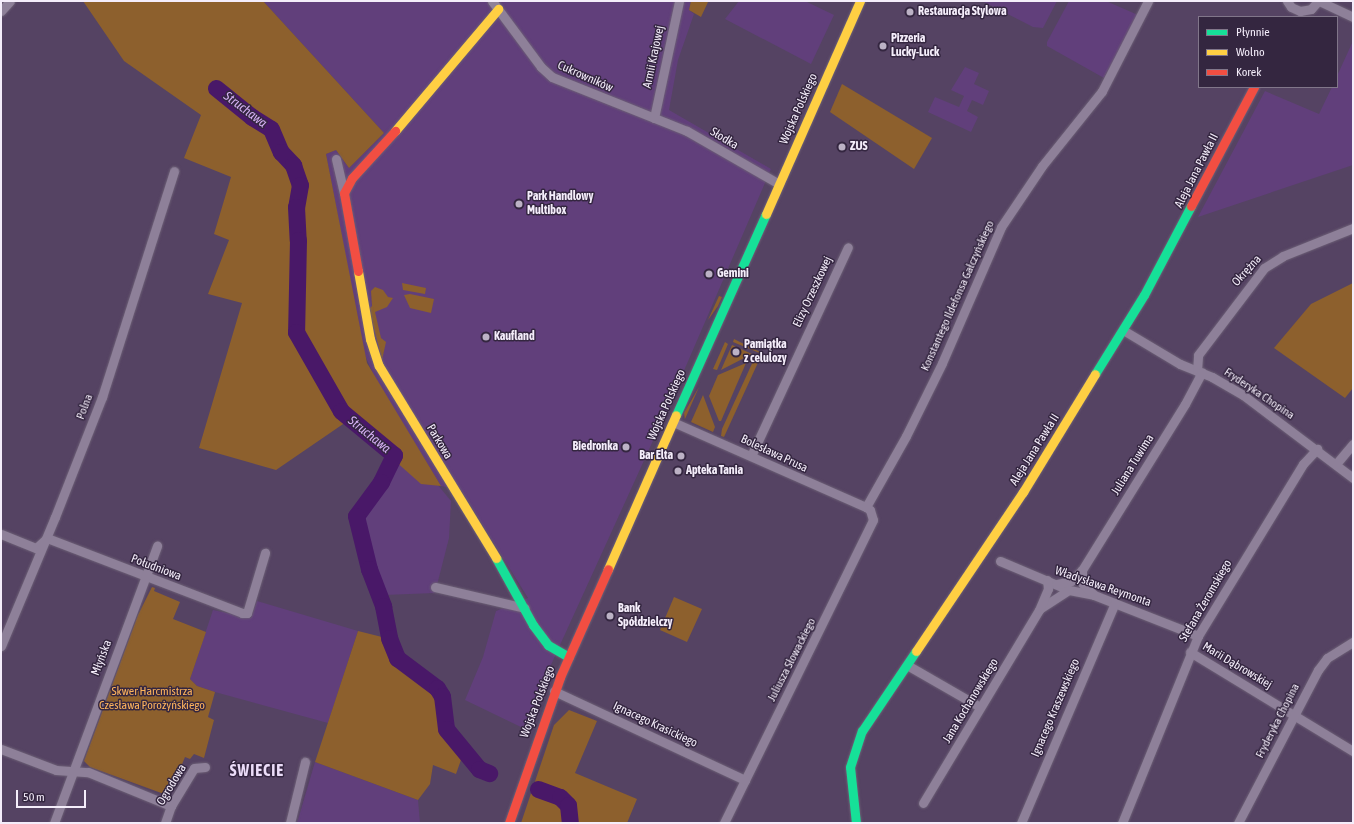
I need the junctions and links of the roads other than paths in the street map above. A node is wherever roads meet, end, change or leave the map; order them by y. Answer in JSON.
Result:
{"nodes":[{"id":1,"x":10,"y":1,"type":"edge"},
{"id":2,"x":492,"y":1,"type":"edge"},
{"id":3,"x":679,"y":1,"type":"edge"},
{"id":4,"x":860,"y":1,"type":"edge"},
{"id":5,"x":1148,"y":1,"type":"edge"},
{"id":6,"x":1287,"y":1,"type":"edge"},
{"id":7,"x":1318,"y":1,"type":"edge"},
{"id":8,"x":498,"y":9,"type":"junction"},
{"id":9,"x":1,"y":11,"type":"edge"},
{"id":10,"x":1292,"y":13,"type":"edge"},
{"id":11,"x":1353,"y":17,"type":"edge"},
{"id":12,"x":1253,"y":88,"type":"edge"},
{"id":13,"x":654,"y":118,"type":"junction"},
{"id":14,"x":336,"y":159,"type":"dead end"},
{"id":15,"x":174,"y":171,"type":"dead end"},
{"id":16,"x":779,"y":184,"type":"junction"},
{"id":17,"x":344,"y":193,"type":"junction"},
{"id":18,"x":1353,"y":228,"type":"edge"},
{"id":19,"x":848,"y":247,"type":"dead end"},
{"id":20,"x":1123,"y":330,"type":"junction"},
{"id":21,"x":1199,"y":372,"type":"junction"},
{"id":22,"x":673,"y":422,"type":"junction"},
{"id":23,"x":1353,"y":444,"type":"edge"},
{"id":24,"x":1317,"y":449,"type":"junction"},
{"id":25,"x":751,"y":456,"type":"junction"},
{"id":26,"x":1336,"y":464,"type":"junction"},
{"id":27,"x":1353,"y":478,"type":"edge"},
{"id":28,"x":866,"y":507,"type":"junction"},
{"id":29,"x":1,"y":534,"type":"edge"},
{"id":30,"x":47,"y":538,"type":"junction"},
{"id":31,"x":157,"y":546,"type":"dead end"},
{"id":32,"x":265,"y":553,"type":"dead end"},
{"id":33,"x":1000,"y":561,"type":"dead end"},
{"id":34,"x":1082,"y":570,"type":"junction"},
{"id":35,"x":146,"y":577,"type":"junction"},
{"id":36,"x":1047,"y":580,"type":"junction"},
{"id":37,"x":1057,"y":584,"type":"junction"},
{"id":38,"x":435,"y":587,"type":"dead end"},
{"id":39,"x":1069,"y":590,"type":"junction"},
{"id":40,"x":1094,"y":595,"type":"junction"},
{"id":41,"x":1115,"y":603,"type":"junction"},
{"id":42,"x":524,"y":608,"type":"junction"},
{"id":43,"x":1039,"y":610,"type":"junction"},
{"id":44,"x":1198,"y":636,"type":"junction"},
{"id":45,"x":1353,"y":642,"type":"edge"},
{"id":46,"x":1,"y":646,"type":"edge"},
{"id":47,"x":1190,"y":652,"type":"junction"},
{"id":48,"x":568,"y":657,"type":"junction"},
{"id":49,"x":907,"y":665,"type":"junction"},
{"id":50,"x":554,"y":691,"type":"junction"},
{"id":51,"x":980,"y":707,"type":"junction"},
{"id":52,"x":1294,"y":715,"type":"junction"},
{"id":53,"x":1,"y":749,"type":"edge"},
{"id":54,"x":1353,"y":751,"type":"edge"},
{"id":55,"x":305,"y":762,"type":"dead end"},
{"id":56,"x":205,"y":766,"type":"dead end"},
{"id":57,"x":73,"y":770,"type":"junction"},
{"id":58,"x":745,"y":780,"type":"junction"},
{"id":59,"x":923,"y":803,"type":"dead end"},
{"id":60,"x":171,"y":806,"type":"junction"},
{"id":61,"x":54,"y":823,"type":"edge"},
{"id":62,"x":165,"y":823,"type":"edge"},
{"id":63,"x":290,"y":823,"type":"edge"},
{"id":64,"x":509,"y":823,"type":"edge"},
{"id":65,"x":724,"y":823,"type":"edge"},
{"id":66,"x":856,"y":823,"type":"edge"},
{"id":67,"x":1021,"y":823,"type":"edge"},
{"id":68,"x":1122,"y":823,"type":"edge"},
{"id":69,"x":1238,"y":823,"type":"edge"}],
"edges":[{"from":1,"to":9,"type":"street"},
{"from":2,"to":8,"type":"street","name":"Cukrowników"},
{"from":3,"to":13,"type":"street","name":"Armii Krajowej"},
{"from":4,"to":16,"type":"street","name":"Wojska Polskiego"},
{"from":5,"to":28,"type":"street","name":"Konstantego Ildefonsa Gałczyńskiego"},
{"from":6,"to":10,"type":"street"},
{"from":7,"to":10,"type":"street"},
{"from":7,"to":11,"type":"street"},
{"from":8,"to":13,"type":"street","name":"Cukrowników"},
{"from":8,"to":17,"type":"street"},
{"from":12,"to":20,"type":"street","name":"Aleja Jana Pawła II"},
{"from":13,"to":16,"type":"street","name":"Słodka"},
{"from":14,"to":17,"type":"street"},
{"from":15,"to":30,"type":"street","name":"Polna"},
{"from":16,"to":22,"type":"street","name":"Wojska Polskiego"},
{"from":17,"to":42,"type":"street","name":"Parkowa"},
{"from":18,"to":21,"type":"street","name":"Okrężna"},
{"from":19,"to":25,"type":"street","name":"Elizy Orzeszkowej"},
{"from":20,"to":21,"type":"street","name":"Fryderyka Chopina"},
{"from":20,"to":49,"type":"street","name":"Aleja Jana Pawła II"},
{"from":21,"to":24,"type":"street","name":"Fryderyka Chopina"},
{"from":21,"to":34,"type":"street","name":"Juliana Tuwima"},
{"from":22,"to":25,"type":"street","name":"Bolesława Prusa"},
{"from":22,"to":48,"type":"street","name":"Wojska Polskiego"},
{"from":23,"to":26,"type":"street"},
{"from":24,"to":26,"type":"street","name":"Fryderyka Chopina"},
{"from":24,"to":44,"type":"street","name":"Stefana Żeromskiego"},
{"from":25,"to":28,"type":"street","name":"Bolesława Prusa"},
{"from":26,"to":27,"type":"street","name":"Fryderyka Chopina"},
{"from":28,"to":58,"type":"street","name":"Juliusza Słowackiego"},
{"from":29,"to":30,"type":"street"},
{"from":30,"to":35,"type":"street","name":"Południowa"},
{"from":30,"to":46,"type":"street","name":"Polna"},
{"from":31,"to":35,"type":"street","name":"Młyńska"},
{"from":32,"to":35,"type":"street","name":"Południowa"},
{"from":33,"to":36,"type":"street","name":"Władysława Reymonta"},
{"from":34,"to":37,"type":"street","name":"Juliana Tuwima"},
{"from":34,"to":40,"type":"street"},
{"from":35,"to":57,"type":"street","name":"Młyńska"},
{"from":36,"to":37,"type":"street","name":"Władysława Reymonta"},
{"from":36,"to":43,"type":"street","name":"Jana Kochanowskiego"},
{"from":37,"to":39,"type":"street","name":"Władysława Reymonta"},
{"from":38,"to":42,"type":"street"},
{"from":39,"to":40,"type":"street","name":"Władysława Reymonta"},
{"from":39,"to":43,"type":"street","name":"Jana Kochanowskiego"},
{"from":40,"to":41,"type":"street","name":"Władysława Reymonta"},
{"from":41,"to":44,"type":"street","name":"Władysława Reymonta"},
{"from":41,"to":67,"type":"street","name":"Ignacego Kraszewskiego"},
{"from":42,"to":48,"type":"street","name":"Parkowa"},
{"from":43,"to":51,"type":"street","name":"Jana Kochanowskiego"},
{"from":44,"to":47,"type":"street","name":"Stefana Żeromskiego"},
{"from":45,"to":52,"type":"street","name":"Fryderyka Chopina"},
{"from":47,"to":52,"type":"street","name":"Marii Dąbrowskiej"},
{"from":47,"to":68,"type":"street","name":"Stefana Żeromskiego"},
{"from":48,"to":50,"type":"street","name":"Wojska Polskiego"},
{"from":49,"to":51,"type":"street"},
{"from":49,"to":66,"type":"street","name":"Aleja Jana Pawła II"},
{"from":50,"to":58,"type":"street","name":"Ignacego Krasickiego"},
{"from":50,"to":64,"type":"street","name":"Wojska Polskiego"},
{"from":51,"to":59,"type":"street","name":"Jana Kochanowskiego"},
{"from":52,"to":54,"type":"street","name":"Marii Dąbrowskiej"},
{"from":52,"to":69,"type":"street","name":"Fryderyka Chopina"},
{"from":53,"to":57,"type":"street"},
{"from":55,"to":63,"type":"street"},
{"from":56,"to":60,"type":"street","name":"Ogrodowa"},
{"from":57,"to":60,"type":"street"},
{"from":57,"to":61,"type":"street","name":"Młyńska"},
{"from":58,"to":65,"type":"street","name":"Juliusza Słowackiego"},
{"from":60,"to":62,"type":"street","name":"Ogrodowa"}]}
